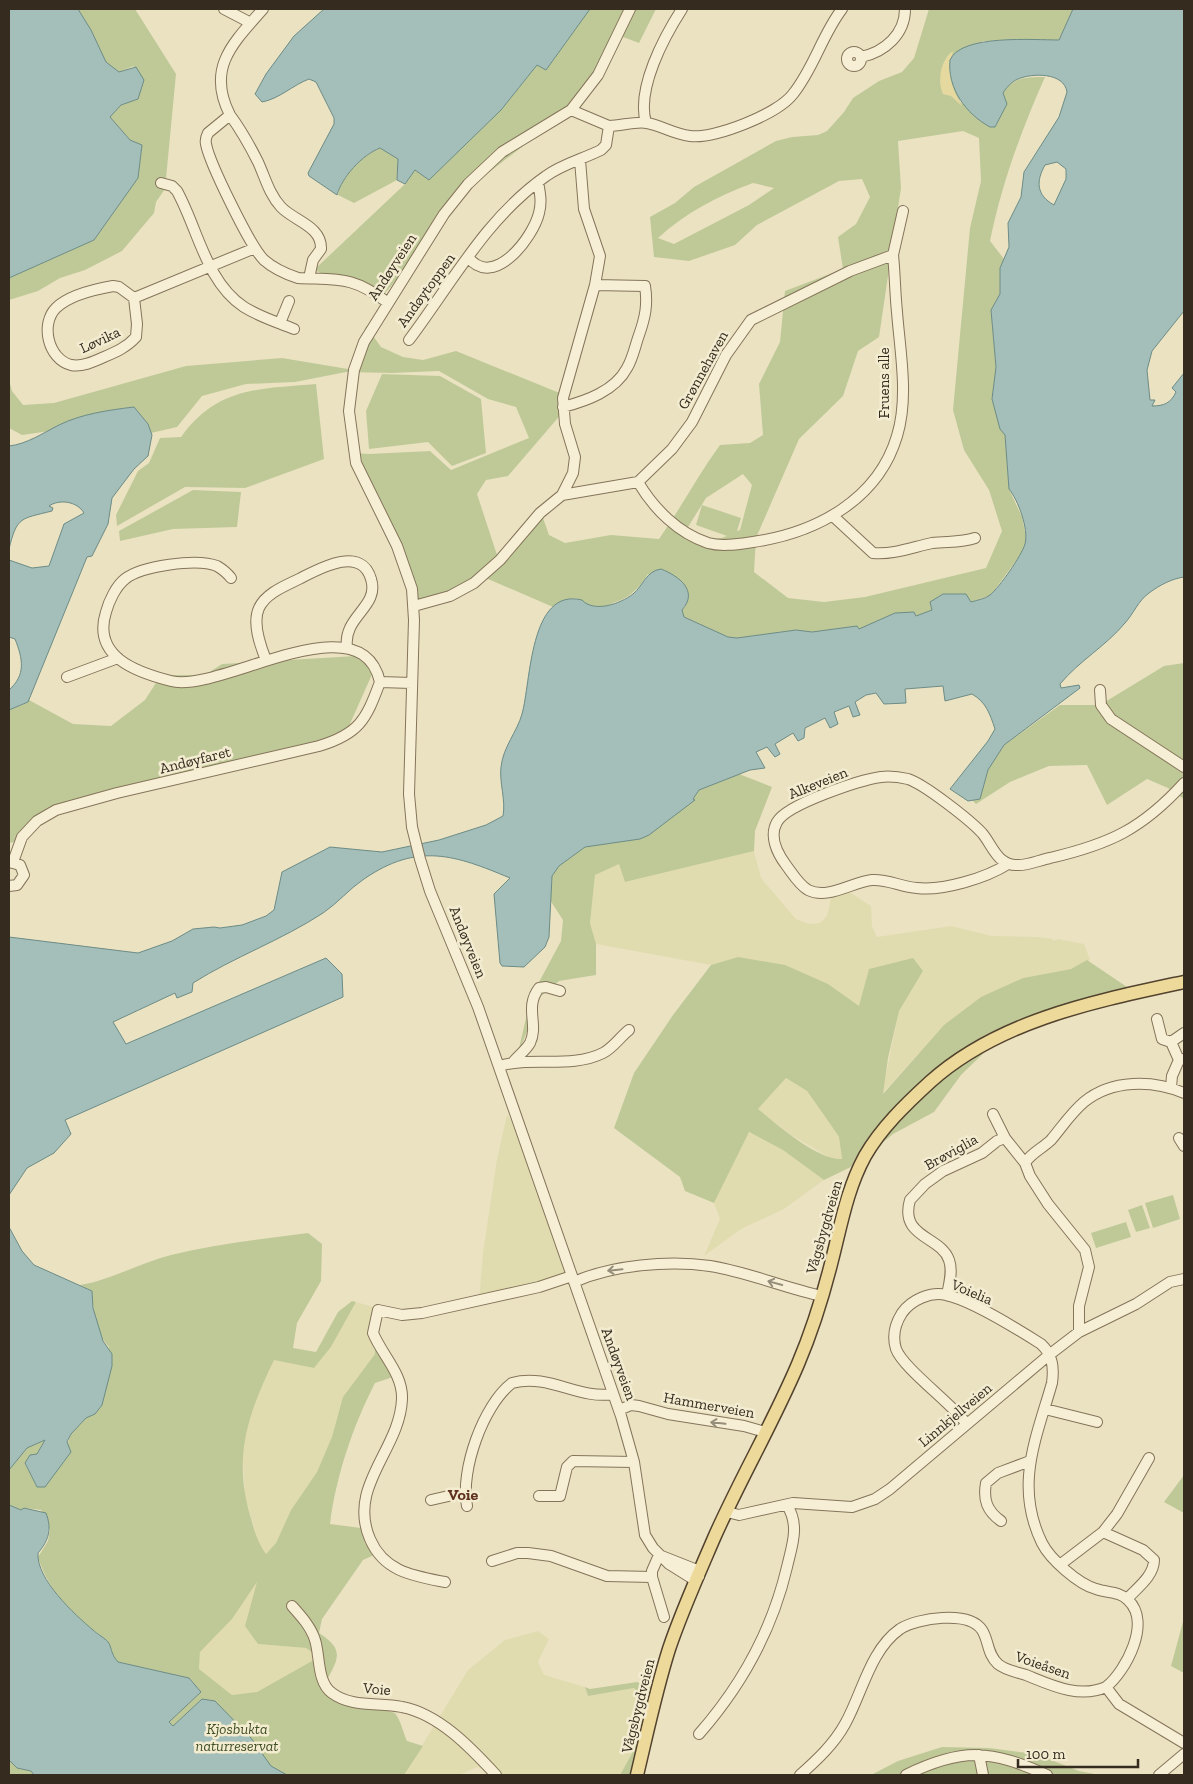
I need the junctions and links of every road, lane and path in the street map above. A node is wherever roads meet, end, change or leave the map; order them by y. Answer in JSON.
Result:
{"nodes":[{"id":1,"x":224,"y":9,"type":"edge"},
{"id":2,"x":263,"y":9,"type":"edge"},
{"id":3,"x":630,"y":9,"type":"edge"},
{"id":4,"x":682,"y":9,"type":"edge"},
{"id":5,"x":842,"y":9,"type":"edge"},
{"id":6,"x":905,"y":9,"type":"edge"},
{"id":7,"x":249,"y":22,"type":"junction"},
{"id":8,"x":861,"y":57,"type":"dead end"},
{"id":9,"x":571,"y":110,"type":"junction"},
{"id":10,"x":230,"y":115,"type":"junction"},
{"id":11,"x":646,"y":123,"type":"junction"},
{"id":12,"x":609,"y":126,"type":"junction"},
{"id":13,"x":580,"y":160,"type":"junction"},
{"id":14,"x":538,"y":182,"type":"junction"},
{"id":15,"x":161,"y":183,"type":"dead end"},
{"id":16,"x":903,"y":211,"type":"dead end"},
{"id":17,"x":254,"y":248,"type":"junction"},
{"id":18,"x":893,"y":256,"type":"junction"},
{"id":19,"x":468,"y":257,"type":"junction"},
{"id":20,"x":210,"y":266,"type":"junction"},
{"id":21,"x":309,"y":278,"type":"junction"},
{"id":22,"x":595,"y":285,"type":"junction"},
{"id":23,"x":134,"y":298,"type":"junction"},
{"id":24,"x":289,"y":301,"type":"dead end"},
{"id":25,"x":387,"y":302,"type":"junction"},
{"id":26,"x":280,"y":323,"type":"junction"},
{"id":27,"x":294,"y":329,"type":"dead end"},
{"id":28,"x":409,"y":340,"type":"dead end"},
{"id":29,"x":563,"y":407,"type":"junction"},
{"id":30,"x":638,"y":482,"type":"junction"},
{"id":31,"x":562,"y":495,"type":"junction"},
{"id":32,"x":834,"y":516,"type":"junction"},
{"id":33,"x":975,"y":538,"type":"dead end"},
{"id":34,"x":231,"y":578,"type":"dead end"},
{"id":35,"x":414,"y":606,"type":"junction"},
{"id":36,"x":347,"y":647,"type":"junction"},
{"id":37,"x":118,"y":658,"type":"junction"},
{"id":38,"x":266,"y":660,"type":"junction"},
{"id":39,"x":67,"y":677,"type":"dead end"},
{"id":40,"x":380,"y":682,"type":"junction"},
{"id":41,"x":412,"y":683,"type":"junction"},
{"id":42,"x":1100,"y":690,"type":"dead end"},
{"id":43,"x":1184,"y":767,"type":"edge"},
{"id":44,"x":1184,"y":783,"type":"edge"},
{"id":45,"x":11,"y":862,"type":"edge"},
{"id":46,"x":1008,"y":864,"type":"junction"},
{"id":47,"x":9,"y":886,"type":"edge"},
{"id":48,"x":1184,"y":982,"type":"edge"},
{"id":49,"x":560,"y":991,"type":"dead end"},
{"id":50,"x":1157,"y":1019,"type":"dead end"},
{"id":51,"x":629,"y":1030,"type":"dead end"},
{"id":52,"x":1184,"y":1034,"type":"edge"},
{"id":53,"x":1171,"y":1042,"type":"junction"},
{"id":54,"x":1182,"y":1059,"type":"edge"},
{"id":55,"x":514,"y":1061,"type":"junction"},
{"id":56,"x":499,"y":1066,"type":"junction"},
{"id":57,"x":1171,"y":1087,"type":"junction"},
{"id":58,"x":1184,"y":1093,"type":"edge"},
{"id":59,"x":993,"y":1114,"type":"dead end"},
{"id":60,"x":1005,"y":1138,"type":"junction"},
{"id":61,"x":1025,"y":1163,"type":"junction"},
{"id":62,"x":573,"y":1279,"type":"junction"},
{"id":63,"x":1184,"y":1279,"type":"edge"},
{"id":64,"x":947,"y":1295,"type":"junction"},
{"id":65,"x":822,"y":1296,"type":"junction"},
{"id":66,"x":1080,"y":1332,"type":"junction"},
{"id":67,"x":1049,"y":1354,"type":"junction"},
{"id":68,"x":613,"y":1394,"type":"junction"},
{"id":69,"x":1045,"y":1409,"type":"junction"},
{"id":70,"x":619,"y":1410,"type":"junction"},
{"id":71,"x":1097,"y":1422,"type":"dead end"},
{"id":72,"x":966,"y":1423,"type":"junction"},
{"id":73,"x":765,"y":1432,"type":"junction"},
{"id":74,"x":1149,"y":1458,"type":"dead end"},
{"id":75,"x":1030,"y":1461,"type":"junction"},
{"id":76,"x":634,"y":1462,"type":"junction"},
{"id":77,"x":466,"y":1492,"type":"junction"},
{"id":78,"x":539,"y":1496,"type":"dead end"},
{"id":79,"x":431,"y":1500,"type":"dead end"},
{"id":80,"x":786,"y":1505,"type":"junction"},
{"id":81,"x":468,"y":1506,"type":"dead end"},
{"id":82,"x":726,"y":1512,"type":"junction"},
{"id":83,"x":1001,"y":1522,"type":"dead end"},
{"id":84,"x":1103,"y":1532,"type":"junction"},
{"id":85,"x":659,"y":1555,"type":"junction"},
{"id":86,"x":492,"y":1560,"type":"dead end"},
{"id":87,"x":1061,"y":1564,"type":"junction"},
{"id":88,"x":696,"y":1575,"type":"junction"},
{"id":89,"x":652,"y":1577,"type":"junction"},
{"id":90,"x":445,"y":1582,"type":"dead end"},
{"id":91,"x":1127,"y":1598,"type":"junction"},
{"id":92,"x":292,"y":1606,"type":"dead end"},
{"id":93,"x":664,"y":1617,"type":"dead end"},
{"id":94,"x":1106,"y":1687,"type":"junction"},
{"id":95,"x":698,"y":1734,"type":"dead end"},
{"id":96,"x":1184,"y":1743,"type":"edge"},
{"id":97,"x":979,"y":1754,"type":"junction"},
{"id":98,"x":1184,"y":1754,"type":"edge"},
{"id":99,"x":496,"y":1775,"type":"edge"},
{"id":100,"x":638,"y":1775,"type":"edge"},
{"id":101,"x":800,"y":1775,"type":"edge"},
{"id":102,"x":906,"y":1775,"type":"edge"},
{"id":103,"x":983,"y":1775,"type":"edge"},
{"id":104,"x":1047,"y":1775,"type":"edge"},
{"id":105,"x":1159,"y":1775,"type":"edge"}],
"edges":[{"from":1,"to":7,"type":"street"},
{"from":2,"to":7,"type":"street"},
{"from":3,"to":9,"type":"street","name":"Andøyveien"},
{"from":4,"to":11,"type":"street"},
{"from":5,"to":11,"type":"street"},
{"from":6,"to":8,"type":"street"},
{"from":7,"to":10,"type":"street"},
{"from":9,"to":12,"type":"street"},
{"from":9,"to":25,"type":"street","name":"Andøyveien"},
{"from":10,"to":17,"type":"street"},
{"from":10,"to":21,"type":"street"},
{"from":11,"to":12,"type":"street"},
{"from":12,"to":13,"type":"street","name":"Andøytoppen"},
{"from":13,"to":14,"type":"street","name":"Andøytoppen"},
{"from":13,"to":22,"type":"street"},
{"from":14,"to":19,"type":"street","name":"Andøytoppen"},
{"from":14,"to":19,"type":"street","name":"Andøytoppen"},
{"from":15,"to":20,"type":"street"},
{"from":16,"to":18,"type":"street"},
{"from":17,"to":20,"type":"street"},
{"from":17,"to":21,"type":"street"},
{"from":18,"to":30,"type":"street","name":"Grønnehaven"},
{"from":18,"to":32,"type":"street","name":"Fruens alle"},
{"from":19,"to":28,"type":"street","name":"Andøytoppen"},
{"from":20,"to":23,"type":"street"},
{"from":20,"to":26,"type":"street"},
{"from":21,"to":25,"type":"street"},
{"from":22,"to":29,"type":"street"},
{"from":22,"to":29,"type":"street"},
{"from":23,"to":23,"type":"street","name":"Løvika"},
{"from":24,"to":26,"type":"street"},
{"from":25,"to":35,"type":"street","name":"Andøyveien"},
{"from":26,"to":27,"type":"street"},
{"from":29,"to":31,"type":"street"},
{"from":30,"to":31,"type":"street"},
{"from":30,"to":32,"type":"street","name":"Fruens alle"},
{"from":31,"to":35,"type":"street"},
{"from":32,"to":33,"type":"street"},
{"from":34,"to":37,"type":"street"},
{"from":35,"to":41,"type":"street","name":"Andøyveien"},
{"from":36,"to":38,"type":"street"},
{"from":36,"to":38,"type":"street"},
{"from":36,"to":40,"type":"street"},
{"from":37,"to":38,"type":"street"},
{"from":37,"to":39,"type":"street"},
{"from":40,"to":41,"type":"street"},
{"from":40,"to":45,"type":"street","name":"Andøyfaret"},
{"from":41,"to":56,"type":"street","name":"Andøyveien"},
{"from":42,"to":43,"type":"street"},
{"from":44,"to":46,"type":"street","name":"Alkeveien"},
{"from":45,"to":47,"type":"street","name":"Andøyfaret"},
{"from":46,"to":46,"type":"street","name":"Alkeveien"},
{"from":48,"to":65,"type":"main road","name":"Vågsbygdveien"},
{"from":49,"to":55,"type":"street"},
{"from":50,"to":53,"type":"street"},
{"from":51,"to":55,"type":"street"},
{"from":52,"to":53,"type":"street"},
{"from":53,"to":54,"type":"street"},
{"from":54,"to":57,"type":"street"},
{"from":55,"to":56,"type":"street"},
{"from":56,"to":62,"type":"street","name":"Andøyveien"},
{"from":57,"to":58,"type":"street"},
{"from":57,"to":61,"type":"street"},
{"from":59,"to":60,"type":"street"},
{"from":60,"to":61,"type":"street"},
{"from":60,"to":64,"type":"street","name":"Brøviglia"},
{"from":61,"to":66,"type":"street"},
{"from":65,"to":62,"type":"street","one_way":true},
{"from":62,"to":68,"type":"street","name":"Andøyveien"},
{"from":62,"to":90,"type":"street"},
{"from":63,"to":66,"type":"street","name":"Linnkjellveien"},
{"from":64,"to":67,"type":"street","name":"Voielia"},
{"from":64,"to":72,"type":"street","name":"Voielia"},
{"from":65,"to":73,"type":"main road","name":"Vågsbygdveien"},
{"from":66,"to":67,"type":"street","name":"Linnkjellveien"},
{"from":67,"to":69,"type":"street"},
{"from":67,"to":72,"type":"street","name":"Linnkjellveien"},
{"from":68,"to":70,"type":"street","name":"Andøyveien"},
{"from":68,"to":77,"type":"street"},
{"from":69,"to":71,"type":"street"},
{"from":69,"to":75,"type":"street"},
{"from":73,"to":70,"type":"street","name":"Hammerveien","one_way":true},
{"from":70,"to":76,"type":"street","name":"Andøyveien"},
{"from":72,"to":80,"type":"street","name":"Linnkjellveien"},
{"from":73,"to":82,"type":"main road","name":"Vågsbygdveien"},
{"from":74,"to":84,"type":"street"},
{"from":75,"to":83,"type":"street"},
{"from":75,"to":87,"type":"street"},
{"from":76,"to":78,"type":"street"},
{"from":76,"to":85,"type":"street","name":"Andøyveien"},
{"from":77,"to":79,"type":"street"},
{"from":77,"to":81,"type":"street"},
{"from":80,"to":82,"type":"street","name":"Linnkjellveien"},
{"from":80,"to":95,"type":"street"},
{"from":82,"to":88,"type":"main road","name":"Vågsbygdveien"},
{"from":84,"to":87,"type":"street"},
{"from":84,"to":91,"type":"street"},
{"from":85,"to":88,"type":"street"},
{"from":85,"to":89,"type":"street"},
{"from":86,"to":89,"type":"street"},
{"from":87,"to":91,"type":"street"},
{"from":88,"to":100,"type":"main road","name":"Vågsbygdveien"},
{"from":89,"to":93,"type":"street"},
{"from":91,"to":94,"type":"street"},
{"from":92,"to":99,"type":"street","name":"Voie"},
{"from":94,"to":96,"type":"street"},
{"from":94,"to":101,"type":"street","name":"Voieåsen"},
{"from":97,"to":102,"type":"street"},
{"from":97,"to":103,"type":"street"},
{"from":97,"to":104,"type":"street"},
{"from":98,"to":105,"type":"street"}]}
